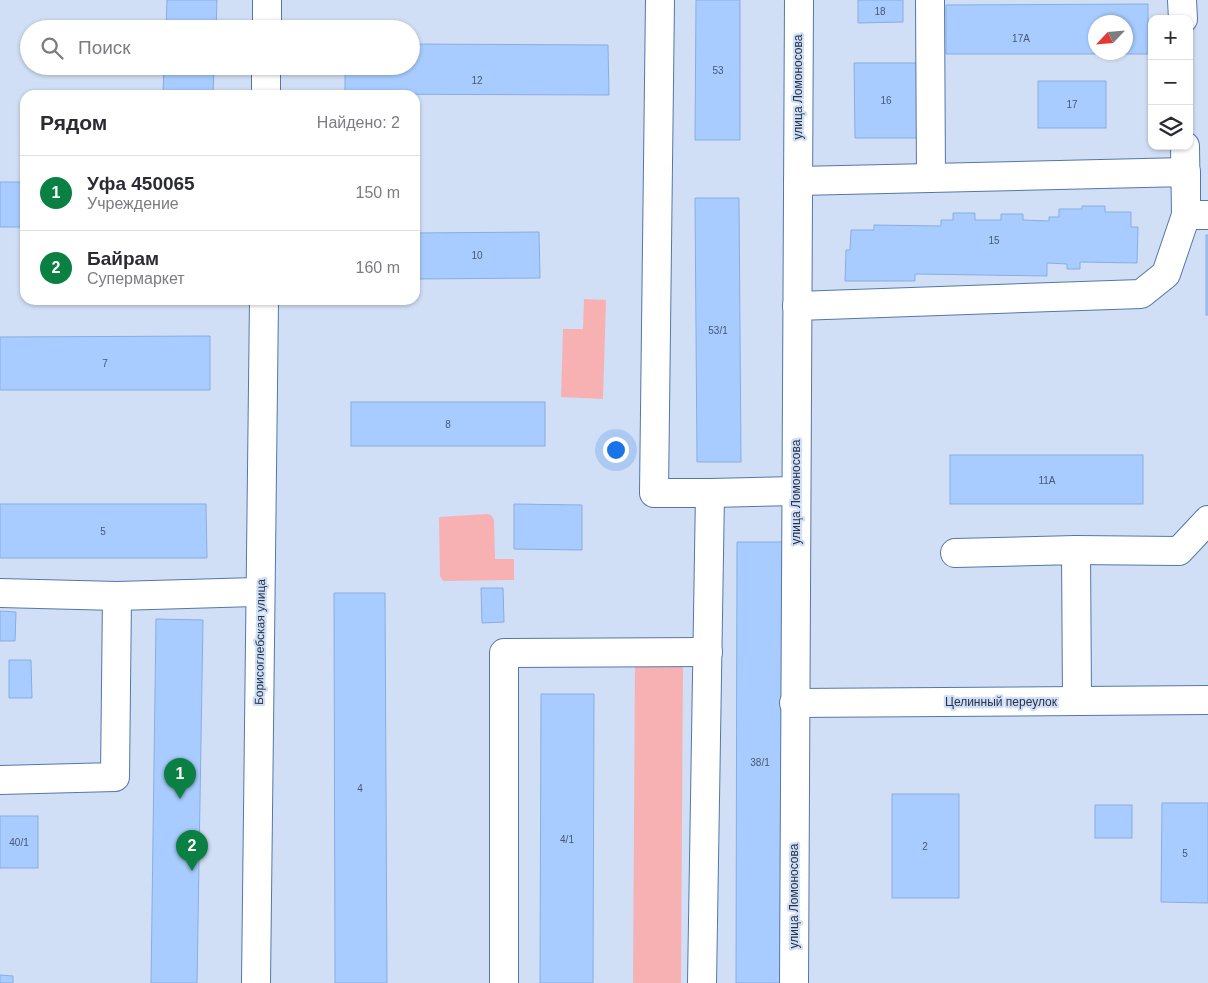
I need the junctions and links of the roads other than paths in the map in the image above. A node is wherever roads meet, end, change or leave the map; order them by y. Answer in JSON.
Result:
{"nodes":[{"id":1,"x":267,"y":0,"type":"edge"},
{"id":2,"x":660,"y":0,"type":"edge"},
{"id":3,"x":799,"y":0,"type":"edge"},
{"id":4,"x":930,"y":0,"type":"edge"},
{"id":5,"x":1182,"y":0,"type":"edge"},
{"id":6,"x":1183,"y":15,"type":"edge"},
{"id":7,"x":267,"y":20,"type":"edge"},
{"id":8,"x":266,"y":75,"type":"edge"},
{"id":9,"x":266,"y":90,"type":"edge"},
{"id":10,"x":1186,"y":159,"type":"edge"},
{"id":11,"x":931,"y":178,"type":"junction"},
{"id":12,"x":798,"y":181,"type":"junction"},
{"id":13,"x":1197,"y":215,"type":"edge"},
{"id":14,"x":264,"y":305,"type":"edge"},
{"id":15,"x":797,"y":306,"type":"junction"},
{"id":16,"x":796,"y":491,"type":"junction"},
{"id":17,"x":710,"y":493,"type":"junction"},
{"id":18,"x":1208,"y":520,"type":"edge"},
{"id":19,"x":1076,"y":550,"type":"junction"},
{"id":20,"x":956,"y":553,"type":"dead end"},
{"id":21,"x":260,"y":592,"type":"junction"},
{"id":22,"x":0,"y":593,"type":"edge"},
{"id":23,"x":117,"y":596,"type":"junction"},
{"id":24,"x":708,"y":652,"type":"junction"},
{"id":25,"x":1208,"y":700,"type":"edge"},
{"id":26,"x":1077,"y":701,"type":"junction"},
{"id":27,"x":794,"y":703,"type":"junction"},
{"id":28,"x":0,"y":780,"type":"edge"},
{"id":29,"x":256,"y":983,"type":"edge"},
{"id":30,"x":504,"y":983,"type":"edge"},
{"id":31,"x":702,"y":983,"type":"edge"},
{"id":32,"x":794,"y":983,"type":"edge"}],
"edges":[{"from":1,"to":7,"type":"street"},
{"from":2,"to":17,"type":"street"},
{"from":3,"to":12,"type":"street","name":"улица Ломоносова"},
{"from":4,"to":11,"type":"street"},
{"from":5,"to":6,"type":"street"},
{"from":8,"to":9,"type":"street"},
{"from":10,"to":11,"type":"street"},
{"from":10,"to":13,"type":"street"},
{"from":11,"to":12,"type":"street"},
{"from":12,"to":15,"type":"street","name":"улица Ломоносова"},
{"from":13,"to":15,"type":"street"},
{"from":14,"to":21,"type":"street","name":"Борисоглебская улица"},
{"from":15,"to":16,"type":"street","name":"улица Ломоносова"},
{"from":16,"to":17,"type":"street"},
{"from":16,"to":27,"type":"street","name":"улица Ломоносова"},
{"from":17,"to":24,"type":"street"},
{"from":18,"to":19,"type":"street"},
{"from":19,"to":20,"type":"street"},
{"from":19,"to":26,"type":"street"},
{"from":21,"to":23,"type":"street"},
{"from":21,"to":29,"type":"street","name":"Борисоглебская улица"},
{"from":22,"to":23,"type":"street"},
{"from":23,"to":28,"type":"street"},
{"from":24,"to":30,"type":"street"},
{"from":24,"to":31,"type":"street"},
{"from":25,"to":26,"type":"street","name":"Целинный переулок"},
{"from":26,"to":27,"type":"street","name":"Целинный переулок"},
{"from":27,"to":32,"type":"street","name":"улица Ломоносова"}]}
